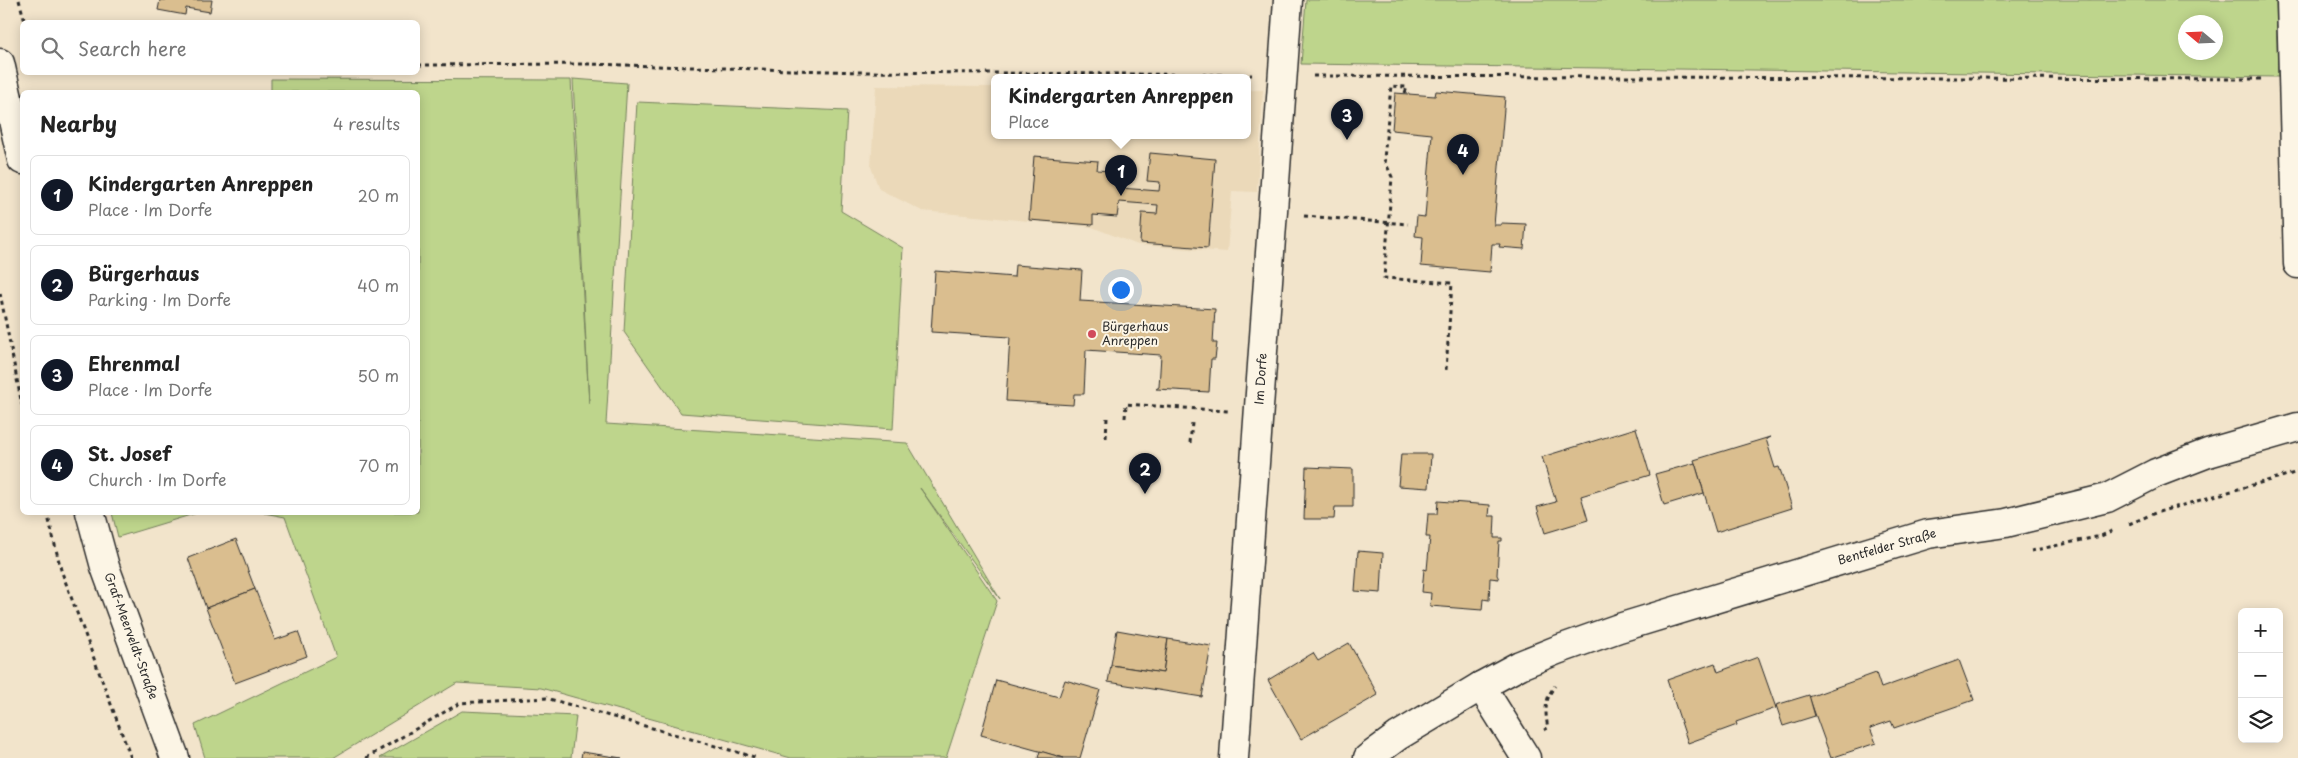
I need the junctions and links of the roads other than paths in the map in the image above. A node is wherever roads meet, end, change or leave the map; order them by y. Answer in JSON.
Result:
{"nodes":[{"id":1,"x":1288,"y":0,"type":"edge"},
{"id":2,"x":2291,"y":0,"type":"edge"},
{"id":3,"x":0,"y":63,"type":"edge"},
{"id":4,"x":20,"y":151,"type":"edge"},
{"id":5,"x":2298,"y":264,"type":"edge"},
{"id":6,"x":2298,"y":427,"type":"edge"},
{"id":7,"x":91,"y":515,"type":"edge"},
{"id":8,"x":1481,"y":686,"type":"junction"},
{"id":9,"x":1522,"y":753,"type":"edge"},
{"id":10,"x":175,"y":758,"type":"edge"},
{"id":11,"x":1234,"y":758,"type":"edge"},
{"id":12,"x":1368,"y":758,"type":"edge"}],
"edges":[{"from":1,"to":11,"type":"street","name":"Im Dorfe"},
{"from":2,"to":5,"type":"street"},
{"from":3,"to":4,"type":"street"},
{"from":6,"to":8,"type":"street","name":"Bentfelder Straße"},
{"from":7,"to":10,"type":"street","name":"Graf-Meerveldt-Straße"},
{"from":8,"to":9,"type":"street"},
{"from":8,"to":12,"type":"street","name":"Bentfelder Straße"}]}
